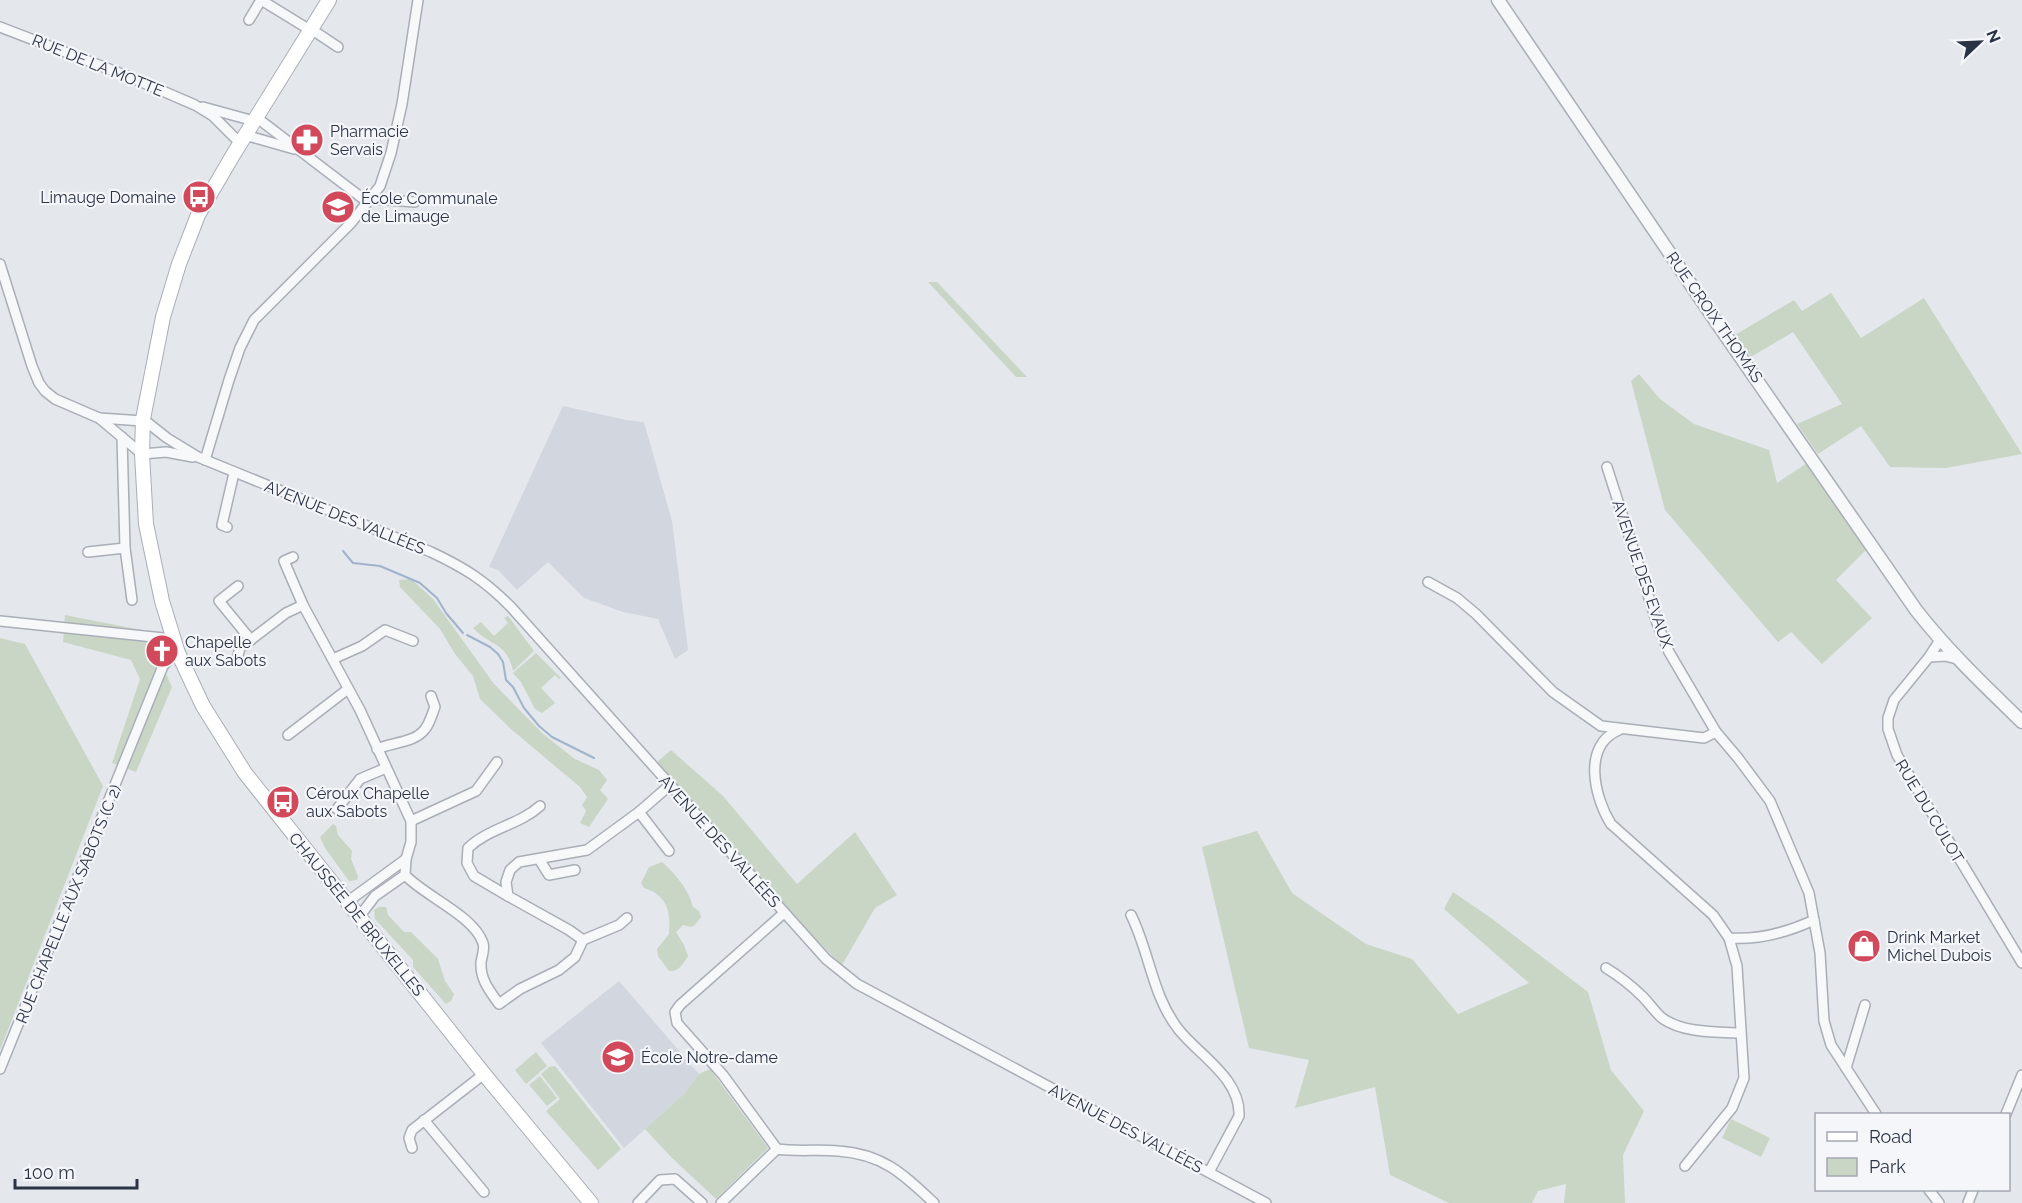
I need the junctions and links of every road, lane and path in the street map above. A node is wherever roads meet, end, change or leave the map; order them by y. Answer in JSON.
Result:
{"nodes":[{"id":1,"x":329,"y":0,"type":"edge"},
{"id":2,"x":418,"y":0,"type":"edge"},
{"id":3,"x":1498,"y":0,"type":"edge"},
{"id":4,"x":249,"y":20,"type":"dead end"},
{"id":5,"x":0,"y":27,"type":"edge"},
{"id":6,"x":311,"y":30,"type":"junction"},
{"id":7,"x":338,"y":47,"type":"dead end"},
{"id":8,"x":195,"y":105,"type":"junction"},
{"id":9,"x":255,"y":119,"type":"junction"},
{"id":10,"x":242,"y":139,"type":"junction"},
{"id":11,"x":299,"y":151,"type":"junction"},
{"id":12,"x":371,"y":199,"type":"junction"},
{"id":13,"x":415,"y":202,"type":"dead end"},
{"id":14,"x":0,"y":264,"type":"edge"},
{"id":15,"x":99,"y":418,"type":"junction"},
{"id":16,"x":143,"y":420,"type":"junction"},
{"id":17,"x":122,"y":437,"type":"junction"},
{"id":18,"x":142,"y":454,"type":"junction"},
{"id":19,"x":202,"y":459,"type":"junction"},
{"id":20,"x":1607,"y":467,"type":"dead end"},
{"id":21,"x":234,"y":473,"type":"junction"},
{"id":22,"x":227,"y":527,"type":"dead end"},
{"id":23,"x":125,"y":548,"type":"junction"},
{"id":24,"x":88,"y":552,"type":"dead end"},
{"id":25,"x":293,"y":557,"type":"dead end"},
{"id":26,"x":1428,"y":582,"type":"dead end"},
{"id":27,"x":238,"y":586,"type":"dead end"},
{"id":28,"x":132,"y":600,"type":"dead end"},
{"id":29,"x":303,"y":604,"type":"junction"},
{"id":30,"x":0,"y":621,"type":"edge"},
{"id":31,"x":377,"y":622,"type":"dead end"},
{"id":32,"x":385,"y":630,"type":"junction"},
{"id":33,"x":173,"y":639,"type":"junction"},
{"id":34,"x":251,"y":640,"type":"junction"},
{"id":35,"x":1940,"y":640,"type":"junction"},
{"id":36,"x":413,"y":641,"type":"dead end"},
{"id":37,"x":178,"y":653,"type":"junction"},
{"id":38,"x":1929,"y":657,"type":"junction"},
{"id":39,"x":1956,"y":658,"type":"junction"},
{"id":40,"x":237,"y":659,"type":"dead end"},
{"id":41,"x":333,"y":659,"type":"junction"},
{"id":42,"x":348,"y":689,"type":"junction"},
{"id":43,"x":431,"y":696,"type":"dead end"},
{"id":44,"x":2021,"y":720,"type":"edge"},
{"id":45,"x":1619,"y":730,"type":"junction"},
{"id":46,"x":1716,"y":732,"type":"junction"},
{"id":47,"x":288,"y":735,"type":"dead end"},
{"id":48,"x":377,"y":749,"type":"junction"},
{"id":49,"x":497,"y":762,"type":"dead end"},
{"id":50,"x":386,"y":768,"type":"junction"},
{"id":51,"x":670,"y":785,"type":"junction"},
{"id":52,"x":540,"y":806,"type":"dead end"},
{"id":53,"x":337,"y":809,"type":"dead end"},
{"id":54,"x":639,"y":812,"type":"junction"},
{"id":55,"x":411,"y":821,"type":"junction"},
{"id":56,"x":669,"y":851,"type":"dead end"},
{"id":57,"x":406,"y":859,"type":"junction"},
{"id":58,"x":539,"y":859,"type":"junction"},
{"id":59,"x":574,"y":870,"type":"dead end"},
{"id":60,"x":405,"y":875,"type":"junction"},
{"id":61,"x":508,"y":896,"type":"junction"},
{"id":62,"x":347,"y":902,"type":"junction"},
{"id":63,"x":784,"y":913,"type":"junction"},
{"id":64,"x":1131,"y":915,"type":"dead end"},
{"id":65,"x":359,"y":917,"type":"junction"},
{"id":66,"x":627,"y":918,"type":"dead end"},
{"id":67,"x":1814,"y":920,"type":"junction"},
{"id":68,"x":1729,"y":938,"type":"junction"},
{"id":69,"x":583,"y":940,"type":"junction"},
{"id":70,"x":2022,"y":963,"type":"edge"},
{"id":71,"x":1606,"y":968,"type":"dead end"},
{"id":72,"x":1865,"y":1005,"type":"dead end"},
{"id":73,"x":1740,"y":1033,"type":"junction"},
{"id":74,"x":1846,"y":1068,"type":"junction"},
{"id":75,"x":0,"y":1069,"type":"edge"},
{"id":76,"x":484,"y":1074,"type":"junction"},
{"id":77,"x":2022,"y":1075,"type":"edge"},
{"id":78,"x":1875,"y":1113,"type":"edge"},
{"id":79,"x":2006,"y":1113,"type":"edge"},
{"id":80,"x":424,"y":1120,"type":"junction"},
{"id":81,"x":412,"y":1148,"type":"dead end"},
{"id":82,"x":777,"y":1149,"type":"junction"},
{"id":83,"x":1685,"y":1166,"type":"dead end"},
{"id":84,"x":1209,"y":1172,"type":"junction"},
{"id":85,"x":1930,"y":1191,"type":"edge"},
{"id":86,"x":484,"y":1192,"type":"dead end"},
{"id":87,"x":638,"y":1202,"type":"edge"},
{"id":88,"x":591,"y":1203,"type":"edge"},
{"id":89,"x":702,"y":1203,"type":"edge"},
{"id":90,"x":721,"y":1203,"type":"edge"},
{"id":91,"x":934,"y":1203,"type":"edge"},
{"id":92,"x":1266,"y":1203,"type":"edge"},
{"id":93,"x":1939,"y":1203,"type":"edge"}],
"edges":[{"from":1,"to":6,"type":"main road","name":"CHAUSSÉE DE BRUXELLES"},
{"from":2,"to":12,"type":"street"},
{"from":3,"to":35,"type":"street","name":"RUE CROIX THOMAS"},
{"from":4,"to":6,"type":"street"},
{"from":5,"to":8,"type":"street","name":"RUE DE LA MOTTE"},
{"from":6,"to":7,"type":"street"},
{"from":6,"to":9,"type":"main road","name":"CHAUSSÉE DE BRUXELLES"},
{"from":8,"to":9,"type":"street","name":"RUE DE LA MOTTE"},
{"from":8,"to":10,"type":"street","name":"RUE DE LA MOTTE"},
{"from":9,"to":10,"type":"main road","name":"CHAUSSÉE DE BRUXELLES"},
{"from":9,"to":11,"type":"street"},
{"from":10,"to":11,"type":"street"},
{"from":10,"to":16,"type":"main road","name":"CHAUSSÉE DE BRUXELLES"},
{"from":11,"to":12,"type":"street"},
{"from":12,"to":13,"type":"street"},
{"from":12,"to":19,"type":"street"},
{"from":14,"to":15,"type":"street"},
{"from":15,"to":16,"type":"street"},
{"from":15,"to":17,"type":"street"},
{"from":16,"to":18,"type":"main road","name":"CHAUSSÉE DE BRUXELLES"},
{"from":16,"to":19,"type":"street","name":"AVENUE DES VALLÉES"},
{"from":17,"to":18,"type":"street"},
{"from":17,"to":23,"type":"street"},
{"from":18,"to":19,"type":"street","name":"AVENUE DES VALLÉES"},
{"from":18,"to":33,"type":"main road","name":"CHAUSSÉE DE BRUXELLES"},
{"from":19,"to":21,"type":"street","name":"AVENUE DES VALLÉES"},
{"from":20,"to":46,"type":"street","name":"AVENUE DES EVAUX"},
{"from":21,"to":22,"type":"street"},
{"from":21,"to":51,"type":"street","name":"AVENUE DES VALLÉES"},
{"from":23,"to":24,"type":"street"},
{"from":23,"to":28,"type":"street"},
{"from":25,"to":29,"type":"street"},
{"from":26,"to":45,"type":"street"},
{"from":27,"to":34,"type":"street"},
{"from":29,"to":34,"type":"street"},
{"from":29,"to":41,"type":"street"},
{"from":30,"to":33,"type":"street"},
{"from":31,"to":32,"type":"street"},
{"from":32,"to":36,"type":"street"},
{"from":32,"to":41,"type":"street"},
{"from":33,"to":37,"type":"main road","name":"CHAUSSÉE DE BRUXELLES"},
{"from":34,"to":40,"type":"street"},
{"from":35,"to":38,"type":"street"},
{"from":35,"to":38,"type":"street"},
{"from":35,"to":39,"type":"street","name":"RUE CROIX THOMAS"},
{"from":37,"to":62,"type":"main road","name":"CHAUSSÉE DE BRUXELLES"},
{"from":37,"to":75,"type":"street","name":"RUE CHAPELLE AUX SABOTS (C 2)"},
{"from":38,"to":39,"type":"street"},
{"from":38,"to":70,"type":"street","name":"RUE DU CULOT"},
{"from":39,"to":44,"type":"street","name":"RUE CROIX THOMAS"},
{"from":41,"to":42,"type":"street"},
{"from":42,"to":47,"type":"street"},
{"from":42,"to":48,"type":"street"},
{"from":43,"to":48,"type":"street"},
{"from":45,"to":46,"type":"street"},
{"from":45,"to":68,"type":"street"},
{"from":46,"to":67,"type":"street","name":"AVENUE DES EVAUX"},
{"from":48,"to":50,"type":"street"},
{"from":49,"to":55,"type":"street"},
{"from":50,"to":53,"type":"street"},
{"from":50,"to":55,"type":"street"},
{"from":51,"to":54,"type":"street"},
{"from":51,"to":63,"type":"street","name":"AVENUE DES VALLÉES"},
{"from":52,"to":61,"type":"street"},
{"from":54,"to":56,"type":"street"},
{"from":54,"to":58,"type":"street"},
{"from":55,"to":57,"type":"street"},
{"from":57,"to":60,"type":"street"},
{"from":57,"to":62,"type":"street"},
{"from":58,"to":59,"type":"street"},
{"from":58,"to":61,"type":"street"},
{"from":60,"to":65,"type":"street"},
{"from":60,"to":69,"type":"street"},
{"from":61,"to":69,"type":"street"},
{"from":62,"to":65,"type":"main road","name":"CHAUSSÉE DE BRUXELLES"},
{"from":63,"to":82,"type":"street"},
{"from":63,"to":84,"type":"street","name":"AVENUE DES VALLÉES"},
{"from":64,"to":84,"type":"street"},
{"from":65,"to":76,"type":"main road","name":"CHAUSSÉE DE BRUXELLES"},
{"from":66,"to":69,"type":"street"},
{"from":67,"to":68,"type":"street"},
{"from":67,"to":74,"type":"street","name":"AVENUE DES EVAUX"},
{"from":68,"to":73,"type":"street"},
{"from":71,"to":73,"type":"street"},
{"from":72,"to":74,"type":"street"},
{"from":73,"to":83,"type":"street"},
{"from":74,"to":78,"type":"street","name":"AVENUE DES EVAUX"},
{"from":76,"to":80,"type":"street"},
{"from":76,"to":88,"type":"main road","name":"CHAUSSÉE DE BRUXELLES"},
{"from":77,"to":79,"type":"street"},
{"from":80,"to":81,"type":"street"},
{"from":80,"to":86,"type":"street"},
{"from":82,"to":90,"type":"street"},
{"from":82,"to":91,"type":"street"},
{"from":84,"to":92,"type":"street","name":"AVENUE DES VALLÉES"},
{"from":85,"to":93,"type":"street"},
{"from":87,"to":89,"type":"street"}]}
